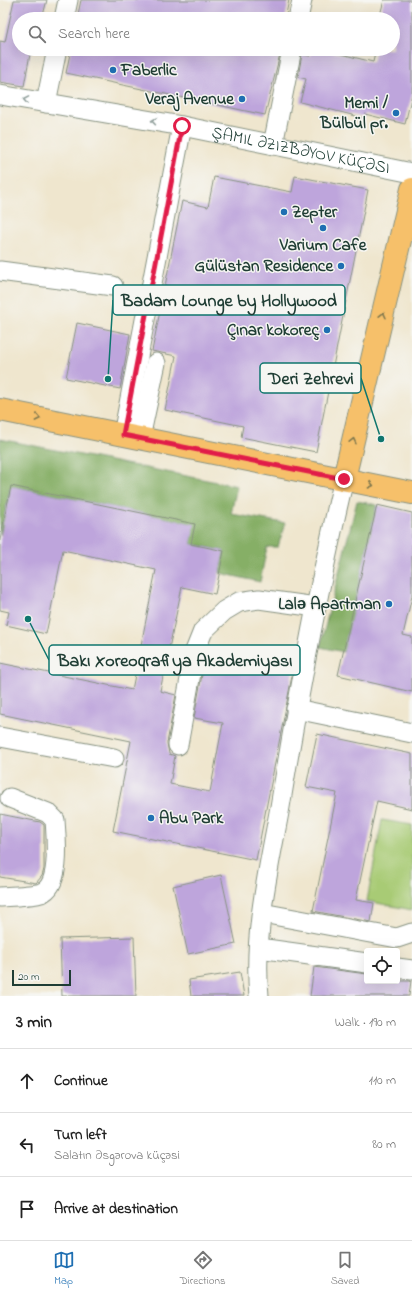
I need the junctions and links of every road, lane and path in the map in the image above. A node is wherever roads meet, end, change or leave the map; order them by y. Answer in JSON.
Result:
{"nodes":[{"id":1,"x":68,"y":0,"type":"edge"},
{"id":2,"x":302,"y":0,"type":"edge"},
{"id":3,"x":65,"y":12,"type":"edge"},
{"id":4,"x":299,"y":12,"type":"edge"},
{"id":5,"x":56,"y":56,"type":"edge"},
{"id":6,"x":291,"y":56,"type":"edge"},
{"id":7,"x":0,"y":95,"type":"edge"},
{"id":8,"x":46,"y":103,"type":"junction"},
{"id":9,"x":182,"y":126,"type":"junction"},
{"id":10,"x":273,"y":145,"type":"junction"},
{"id":11,"x":412,"y":173,"type":"edge"},
{"id":12,"x":412,"y":190,"type":"edge"},
{"id":13,"x":0,"y":271,"type":"edge"},
{"id":14,"x":113,"y":286,"type":"dead end"},
{"id":15,"x":156,"y":362,"type":"dead end"},
{"id":16,"x":0,"y":410,"type":"edge"},
{"id":17,"x":131,"y":437,"type":"junction"},
{"id":18,"x":344,"y":479,"type":"junction"},
{"id":19,"x":412,"y":493,"type":"edge"},
{"id":20,"x":316,"y":607,"type":"junction"},
{"id":21,"x":296,"y":709,"type":"junction"},
{"id":22,"x":412,"y":733,"type":"edge"},
{"id":23,"x":0,"y":737,"type":"edge"},
{"id":24,"x":178,"y":744,"type":"dead end"},
{"id":25,"x":114,"y":758,"type":"dead end"},
{"id":26,"x":10,"y":798,"type":"dead end"},
{"id":27,"x":0,"y":897,"type":"edge"},
{"id":28,"x":262,"y":913,"type":"junction"},
{"id":29,"x":412,"y":933,"type":"edge"},
{"id":30,"x":259,"y":948,"type":"junction"},
{"id":31,"x":364,"y":963,"type":"edge"},
{"id":32,"x":400,"y":968,"type":"edge"},
{"id":33,"x":412,"y":970,"type":"edge"},
{"id":34,"x":259,"y":996,"type":"edge"}],
"edges":[{"from":1,"to":3,"type":"street"},
{"from":2,"to":4,"type":"street"},
{"from":5,"to":8,"type":"street"},
{"from":6,"to":10,"type":"street"},
{"from":8,"to":7,"type":"street","name":"ŞAMIL ƏZIZBƏYOV KÜÇƏSI","one_way":true},
{"from":9,"to":8,"type":"street","name":"ŞAMIL ƏZIZBƏYOV KÜÇƏSI","one_way":true},
{"from":9,"to":10,"type":"street","name":"ŞAMIL ƏZIZBƏYOV KÜÇƏSI"},
{"from":9,"to":17,"type":"street"},
{"from":10,"to":11,"type":"street","name":"ŞAMIL ƏZIZBƏYOV KÜÇƏSI"},
{"from":18,"to":12,"type":"main road","one_way":true},
{"from":13,"to":14,"type":"street"},
{"from":15,"to":17,"type":"street"},
{"from":16,"to":17,"type":"main road","one_way":true},
{"from":17,"to":18,"type":"main road"},
{"from":18,"to":19,"type":"main road","one_way":true},
{"from":18,"to":20,"type":"street"},
{"from":20,"to":21,"type":"street"},
{"from":20,"to":24,"type":"street"},
{"from":21,"to":22,"type":"street"},
{"from":21,"to":28,"type":"street"},
{"from":23,"to":25,"type":"street"},
{"from":26,"to":27,"type":"street"},
{"from":28,"to":29,"type":"street"},
{"from":28,"to":30,"type":"street"},
{"from":30,"to":31,"type":"street"},
{"from":30,"to":34,"type":"street"},
{"from":32,"to":33,"type":"street"}]}
